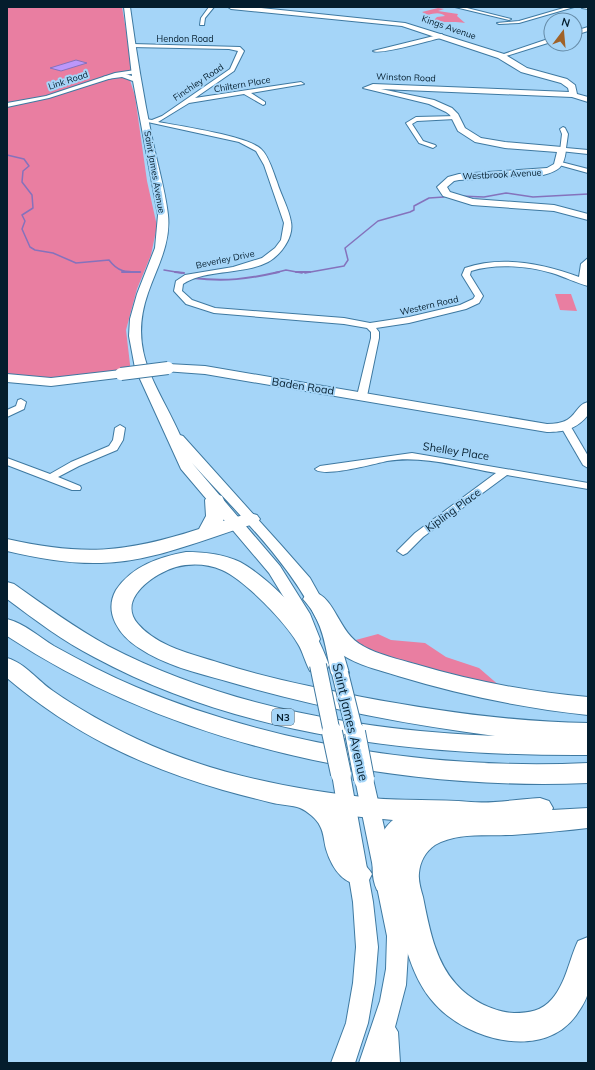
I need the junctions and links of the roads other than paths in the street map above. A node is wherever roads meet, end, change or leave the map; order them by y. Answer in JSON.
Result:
{"nodes":[{"id":1,"x":127,"y":7,"type":"edge"},
{"id":2,"x":212,"y":7,"type":"edge"},
{"id":3,"x":231,"y":7,"type":"edge"},
{"id":4,"x":457,"y":7,"type":"edge"},
{"id":5,"x":572,"y":7,"type":"edge"},
{"id":6,"x":584,"y":7,"type":"edge"},
{"id":7,"x":588,"y":8,"type":"edge"},
{"id":8,"x":519,"y":22,"type":"junction"},
{"id":9,"x":499,"y":23,"type":"dead end"},
{"id":10,"x":202,"y":24,"type":"dead end"},
{"id":11,"x":442,"y":36,"type":"junction"},
{"id":12,"x":543,"y":43,"type":"edge"},
{"id":13,"x":133,"y":46,"type":"junction"},
{"id":14,"x":238,"y":48,"type":"joint"},
{"id":15,"x":376,"y":51,"type":"dead end"},
{"id":16,"x":501,"y":56,"type":"junction"},
{"id":17,"x":135,"y":72,"type":"junction"},
{"id":18,"x":116,"y":74,"type":"joint"},
{"id":19,"x":107,"y":77,"type":"junction"},
{"id":20,"x":301,"y":84,"type":"dead end"},
{"id":21,"x":244,"y":92,"type":"junction"},
{"id":22,"x":573,"y":95,"type":"junction"},
{"id":23,"x":588,"y":100,"type":"edge"},
{"id":24,"x":187,"y":101,"type":"junction"},
{"id":25,"x":263,"y":103,"type":"dead end"},
{"id":26,"x":7,"y":105,"type":"edge"},
{"id":27,"x":455,"y":117,"type":"junction"},
{"id":28,"x":149,"y":122,"type":"junction"},
{"id":29,"x":563,"y":129,"type":"dead end"},
{"id":30,"x":433,"y":146,"type":"dead end"},
{"id":31,"x":562,"y":150,"type":"junction"},
{"id":32,"x":588,"y":152,"type":"edge"},
{"id":33,"x":561,"y":164,"type":"junction"},
{"id":34,"x":588,"y":171,"type":"edge"},
{"id":35,"x":588,"y":217,"type":"edge"},
{"id":36,"x":588,"y":260,"type":"edge"},
{"id":37,"x":585,"y":282,"type":"edge"},
{"id":38,"x":370,"y":326,"type":"junction"},
{"id":39,"x":7,"y":378,"type":"edge"},
{"id":40,"x":362,"y":396,"type":"junction"},
{"id":41,"x":21,"y":402,"type":"dead end"},
{"id":42,"x":588,"y":406,"type":"edge"},
{"id":43,"x":7,"y":414,"type":"edge"},
{"id":44,"x":120,"y":428,"type":"dead end"},
{"id":45,"x":566,"y":428,"type":"junction"},
{"id":46,"x":172,"y":432,"type":"junction"},
{"id":47,"x":7,"y":461,"type":"edge"},
{"id":48,"x":588,"y":465,"type":"edge"},
{"id":49,"x":320,"y":469,"type":"dead end"},
{"id":50,"x":505,"y":472,"type":"junction"},
{"id":51,"x":50,"y":478,"type":"junction"},
{"id":52,"x":588,"y":486,"type":"edge"},
{"id":53,"x":76,"y":488,"type":"dead end"},
{"id":54,"x":215,"y":500,"type":"junction"},
{"id":55,"x":243,"y":521,"type":"junction"},
{"id":56,"x":207,"y":532,"type":"junction"},
{"id":57,"x":7,"y":545,"type":"edge"},
{"id":58,"x":403,"y":551,"type":"dead end"},
{"id":59,"x":7,"y":589,"type":"edge"},
{"id":60,"x":314,"y":599,"type":"junction"},
{"id":61,"x":7,"y":626,"type":"edge"},
{"id":62,"x":318,"y":665,"type":"junction"},
{"id":63,"x":7,"y":666,"type":"edge"},
{"id":64,"x":588,"y":706,"type":"edge"},
{"id":65,"x":588,"y":732,"type":"edge"},
{"id":66,"x":588,"y":746,"type":"edge"},
{"id":67,"x":588,"y":773,"type":"edge"},
{"id":68,"x":307,"y":798,"type":"junction"},
{"id":69,"x":346,"y":804,"type":"junction"},
{"id":70,"x":588,"y":806,"type":"edge"},
{"id":71,"x":371,"y":808,"type":"junction"},
{"id":72,"x":469,"y":812,"type":"junction"},
{"id":73,"x":588,"y":818,"type":"edge"},
{"id":74,"x":358,"y":874,"type":"junction"},
{"id":75,"x":387,"y":882,"type":"junction"},
{"id":76,"x":588,"y":950,"type":"edge"},
{"id":77,"x":385,"y":1027,"type":"junction"},
{"id":78,"x":343,"y":1063,"type":"edge"},
{"id":79,"x":372,"y":1063,"type":"edge"},
{"id":80,"x":388,"y":1063,"type":"edge"}],
"edges":[{"from":1,"to":13,"type":"main road","name":"Saint James Avenue"},
{"from":2,"to":10,"type":"street"},
{"from":3,"to":11,"type":"main road","name":"Kings Avenue"},
{"from":4,"to":8,"type":"street"},
{"from":5,"to":8,"type":"street"},
{"from":6,"to":7,"type":"street"},
{"from":8,"to":9,"type":"street"},
{"from":11,"to":15,"type":"street"},
{"from":11,"to":16,"type":"main road","name":"Kings Avenue"},
{"from":12,"to":16,"type":"street"},
{"from":13,"to":14,"type":"street","name":"Hendon Road"},
{"from":13,"to":17,"type":"main road","name":"Saint James Avenue"},
{"from":14,"to":24,"type":"street","name":"Finchley Road"},
{"from":16,"to":22,"type":"main road","name":"Kings Avenue"},
{"from":17,"to":18,"type":"main road"},
{"from":17,"to":19,"type":"main road"},
{"from":17,"to":28,"type":"main road","name":"Saint James Avenue"},
{"from":18,"to":19,"type":"street","name":"Link Road"},
{"from":19,"to":26,"type":"street","name":"Link Road"},
{"from":20,"to":21,"type":"street","name":"Chiltern Place"},
{"from":21,"to":24,"type":"street","name":"Chiltern Place"},
{"from":21,"to":25,"type":"street"},
{"from":22,"to":23,"type":"main road","name":"Winston Road"},
{"from":22,"to":27,"type":"main road","name":"Winston Road"},
{"from":24,"to":28,"type":"street","name":"Finchley Road"},
{"from":27,"to":30,"type":"street"},
{"from":27,"to":31,"type":"main road","name":"Winston Road"},
{"from":28,"to":38,"type":"street","name":"Beverley Drive"},
{"from":28,"to":46,"type":"main road","name":"Saint James Avenue"},
{"from":29,"to":31,"type":"street"},
{"from":31,"to":32,"type":"street"},
{"from":31,"to":33,"type":"main road"},
{"from":33,"to":34,"type":"street"},
{"from":33,"to":35,"type":"main road","name":"Westbrook Avenue"},
{"from":36,"to":37,"type":"street"},
{"from":37,"to":38,"type":"street","name":"Western Road"},
{"from":38,"to":40,"type":"street"},
{"from":39,"to":40,"type":"main road","name":"Baden Road","bridge":true},
{"from":40,"to":45,"type":"main road","name":"Baden Road"},
{"from":41,"to":43,"type":"street"},
{"from":42,"to":45,"type":"main road"},
{"from":44,"to":51,"type":"street"},
{"from":45,"to":48,"type":"street"},
{"from":46,"to":54,"type":"main road","name":"Saint James Avenue"},
{"from":46,"to":55,"type":"main road","name":"Saint James Avenue"},
{"from":47,"to":51,"type":"street"},
{"from":49,"to":50,"type":"street","name":"Shelley Place"},
{"from":50,"to":52,"type":"street","name":"Shelley Place"},
{"from":50,"to":58,"type":"street","name":"Kipling Place"},
{"from":51,"to":53,"type":"street"},
{"from":54,"to":55,"type":"main road","name":"Saint James Avenue"},
{"from":54,"to":56,"type":"highway"},
{"from":55,"to":56,"type":"highway"},
{"from":55,"to":60,"type":"main road","name":"Saint James Avenue"},
{"from":55,"to":62,"type":"main road","name":"Saint James Avenue"},
{"from":56,"to":57,"type":"highway"},
{"from":59,"to":66,"type":"highway","number":"N3"},
{"from":60,"to":64,"type":"highway"},
{"from":60,"to":71,"type":"main road","name":"Saint James Avenue","bridge":true},
{"from":61,"to":67,"type":"highway","number":"N3"},
{"from":62,"to":65,"type":"highway"},
{"from":62,"to":69,"type":"main road","name":"Saint James Avenue","bridge":true},
{"from":63,"to":68,"type":"highway"},
{"from":68,"to":69,"type":"highway"},
{"from":68,"to":74,"type":"highway"},
{"from":69,"to":71,"type":"highway"},
{"from":69,"to":74,"type":"main road","name":"Saint James Avenue"},
{"from":70,"to":72,"type":"highway"},
{"from":71,"to":72,"type":"highway"},
{"from":71,"to":75,"type":"main road","name":"Saint James Avenue"},
{"from":72,"to":75,"type":"highway"},
{"from":73,"to":76,"type":"highway"},
{"from":74,"to":78,"type":"main road","name":"Saint James Avenue"},
{"from":75,"to":77,"type":"main road","name":"Saint James Avenue"},
{"from":77,"to":79,"type":"main road","name":"Saint James Avenue"},
{"from":77,"to":80,"type":"main road"}]}
